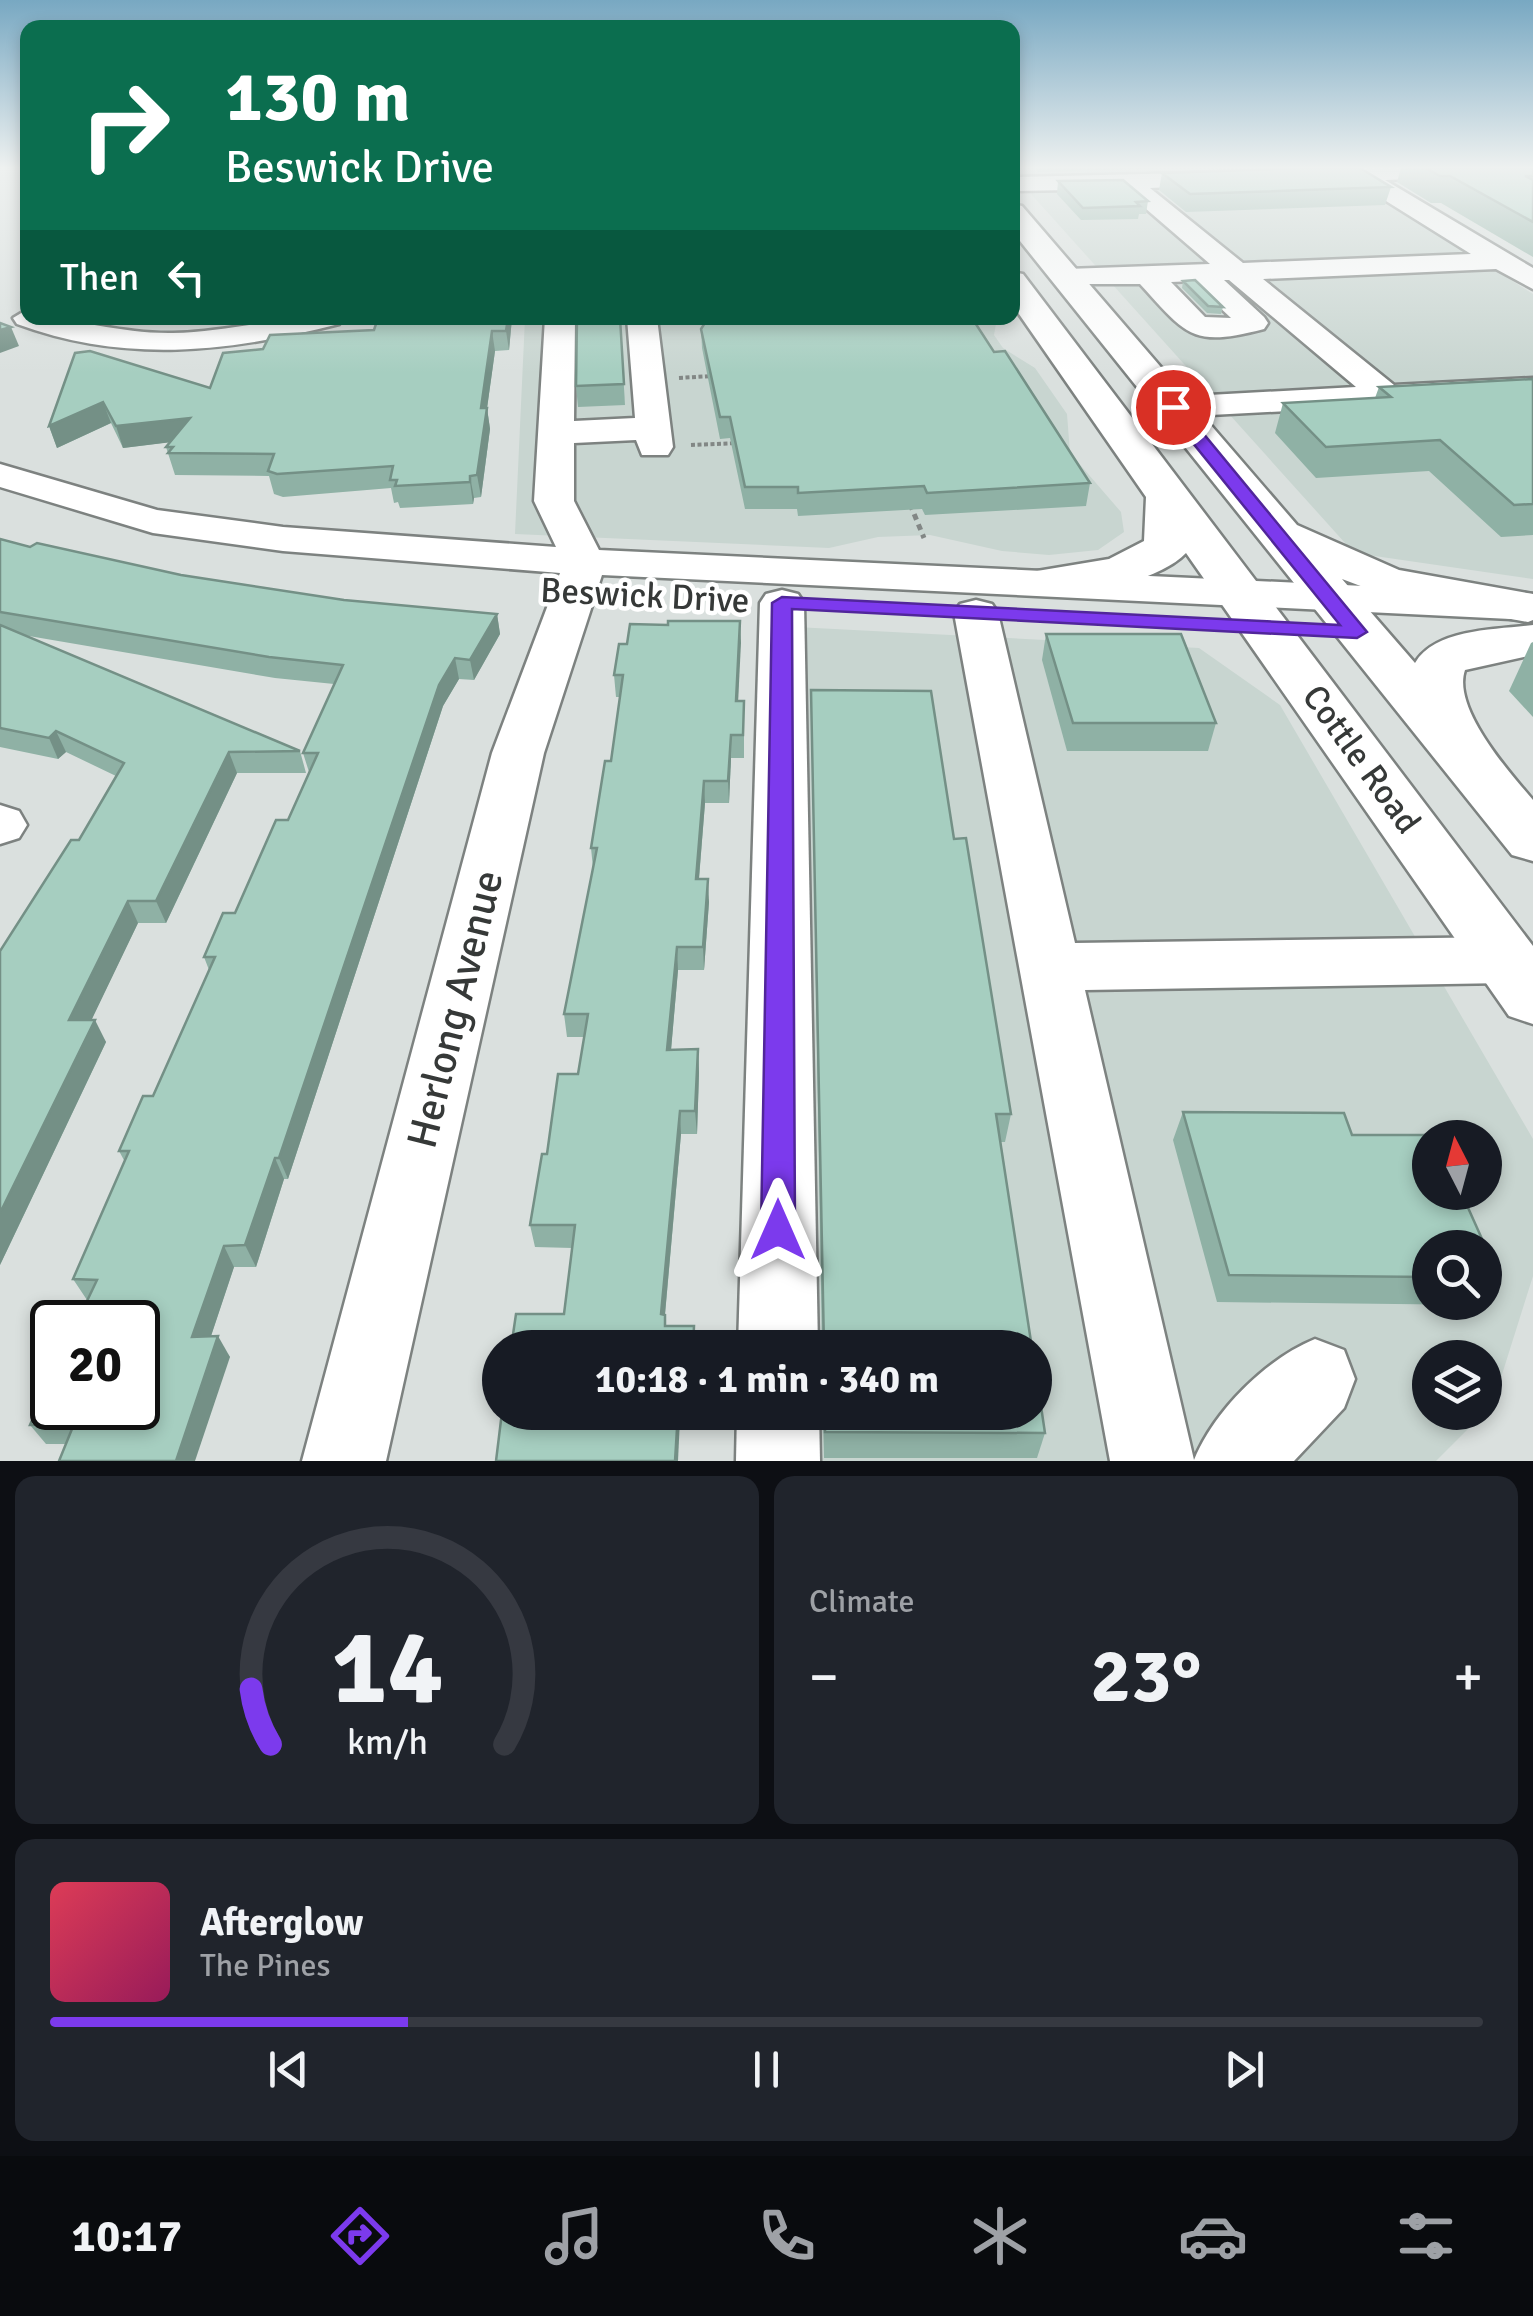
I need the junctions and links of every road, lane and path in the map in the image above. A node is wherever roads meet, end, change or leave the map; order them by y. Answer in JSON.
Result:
{"nodes":[{"id":1,"x":1032,"y":236,"type":"edge"},
{"id":2,"x":1196,"y":236,"type":"edge"},
{"id":3,"x":1462,"y":236,"type":"edge"},
{"id":4,"x":1502,"y":260,"type":"junction"},
{"id":5,"x":1239,"y":271,"type":"junction"},
{"id":6,"x":1173,"y":274,"type":"junction"},
{"id":7,"x":1067,"y":278,"type":"junction"},
{"id":8,"x":1533,"y":280,"type":"edge"},
{"id":9,"x":1020,"y":292,"type":"edge"},
{"id":10,"x":55,"y":325,"type":"edge"},
{"id":11,"x":298,"y":325,"type":"edge"},
{"id":12,"x":560,"y":325,"type":"edge"},
{"id":13,"x":643,"y":325,"type":"edge"},
{"id":14,"x":1318,"y":337,"type":"junction"},
{"id":15,"x":1244,"y":352,"type":"junction"},
{"id":16,"x":726,"y":376,"type":"edge"},
{"id":17,"x":648,"y":380,"type":"junction"},
{"id":18,"x":1533,"y":388,"type":"edge"},
{"id":19,"x":1387,"y":396,"type":"junction"},
{"id":20,"x":1290,"y":401,"type":"junction"},
{"id":21,"x":1173,"y":407,"type":"junction"},
{"id":22,"x":557,"y":433,"type":"junction"},
{"id":23,"x":654,"y":438,"type":"junction"},
{"id":24,"x":757,"y":442,"type":"edge"},
{"id":25,"x":902,"y":487,"type":"edge"},
{"id":26,"x":1168,"y":492,"type":"junction"},
{"id":27,"x":9,"y":494,"type":"edge"},
{"id":28,"x":1276,"y":530,"type":"junction"},
{"id":29,"x":924,"y":538,"type":"dead end"},
{"id":30,"x":580,"y":578,"type":"junction"},
{"id":31,"x":1042,"y":583,"type":"junction"},
{"id":32,"x":782,"y":603,"type":"junction"},
{"id":33,"x":1256,"y":610,"type":"junction"},
{"id":34,"x":976,"y":613,"type":"junction"},
{"id":35,"x":1343,"y":614,"type":"junction"},
{"id":36,"x":1532,"y":624,"type":"edge"},
{"id":37,"x":1459,"y":750,"type":"junction"},
{"id":38,"x":1533,"y":840,"type":"edge"},
{"id":39,"x":1052,"y":967,"type":"junction"},
{"id":40,"x":1519,"y":978,"type":"edge"},
{"id":41,"x":778,"y":1330,"type":"edge"},
{"id":42,"x":1315,"y":1379,"type":"dead end"},
{"id":43,"x":778,"y":1430,"type":"edge"},
{"id":44,"x":344,"y":1461,"type":"edge"},
{"id":45,"x":778,"y":1461,"type":"edge"},
{"id":46,"x":1152,"y":1461,"type":"edge"},
{"id":47,"x":1236,"y":1461,"type":"edge"}],
"edges":[{"from":1,"to":7,"type":"main road","name":"Cottle Road"},
{"from":2,"to":5,"type":"street"},
{"from":3,"to":4,"type":"street"},
{"from":4,"to":5,"type":"street"},
{"from":4,"to":8,"type":"street"},
{"from":5,"to":6,"type":"street"},
{"from":5,"to":14,"type":"street"},
{"from":6,"to":7,"type":"street"},
{"from":6,"to":15,"type":"street"},
{"from":6,"to":15,"type":"street"},
{"from":7,"to":21,"type":"main road","name":"Cottle Road"},
{"from":9,"to":26,"type":"main road","name":"Cottle Road"},
{"from":10,"to":11,"type":"street"},
{"from":12,"to":22,"type":"street"},
{"from":13,"to":17,"type":"street"},
{"from":14,"to":15,"type":"street"},
{"from":14,"to":19,"type":"street"},
{"from":15,"to":20,"type":"street"},
{"from":16,"to":17,"type":"path"},
{"from":17,"to":23,"type":"street"},
{"from":18,"to":19,"type":"street"},
{"from":19,"to":20,"type":"street"},
{"from":20,"to":21,"type":"street"},
{"from":21,"to":28,"type":"main road","name":"Cottle Road"},
{"from":22,"to":23,"type":"street"},
{"from":22,"to":30,"type":"street"},
{"from":23,"to":24,"type":"path"},
{"from":25,"to":29,"type":"path"},
{"from":26,"to":31,"type":"main road"},
{"from":26,"to":33,"type":"main road","name":"Cottle Road"},
{"from":27,"to":30,"type":"street","name":"Beswick Drive"},
{"from":28,"to":35,"type":"main road","name":"Cottle Road"},
{"from":28,"to":36,"type":"main road"},
{"from":30,"to":31,"type":"street","name":"Beswick Drive"},
{"from":30,"to":32,"type":"street","name":"Beswick Drive"},
{"from":30,"to":44,"type":"street","name":"Herlong Avenue"},
{"from":31,"to":33,"type":"street","name":"Beswick Drive"},
{"from":32,"to":34,"type":"street","name":"Beswick Drive"},
{"from":32,"to":41,"type":"street"},
{"from":33,"to":34,"type":"street","name":"Beswick Drive"},
{"from":33,"to":35,"type":"street","name":"Beswick Drive"},
{"from":33,"to":40,"type":"main road","name":"Cottle Road"},
{"from":34,"to":39,"type":"street"},
{"from":35,"to":36,"type":"street","name":"Beswick Drive"},
{"from":35,"to":37,"type":"main road","name":"Cottle Road"},
{"from":36,"to":37,"type":"main road"},
{"from":37,"to":38,"type":"main road","name":"Cottle Road"},
{"from":39,"to":40,"type":"street"},
{"from":39,"to":46,"type":"street"},
{"from":42,"to":47,"type":"street"},
{"from":43,"to":45,"type":"street"}]}
